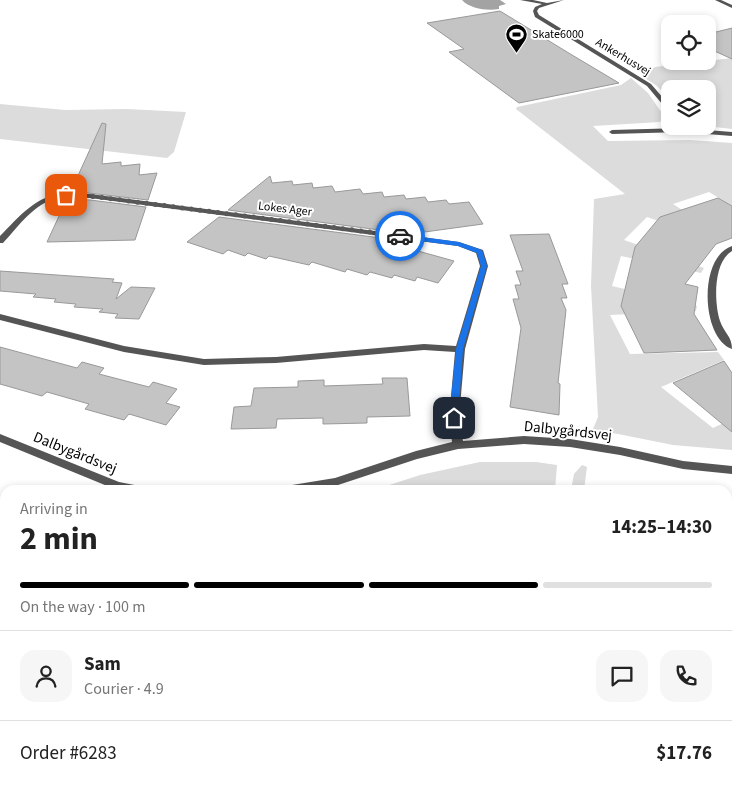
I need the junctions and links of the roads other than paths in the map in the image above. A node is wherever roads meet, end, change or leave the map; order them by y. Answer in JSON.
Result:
{"nodes":[{"id":1,"x":522,"y":0,"type":"edge"},
{"id":2,"x":562,"y":0,"type":"edge"},
{"id":3,"x":717,"y":0,"type":"edge"},
{"id":4,"x":547,"y":4,"type":"junction"},
{"id":5,"x":732,"y":7,"type":"edge"},
{"id":6,"x":661,"y":100,"type":"edge"},
{"id":7,"x":661,"y":129,"type":"edge"},
{"id":8,"x":612,"y":132,"type":"dead end"},
{"id":9,"x":716,"y":132,"type":"edge"},
{"id":10,"x":732,"y":134,"type":"edge"},
{"id":11,"x":0,"y":241,"type":"edge"},
{"id":12,"x":732,"y":248,"type":"edge"},
{"id":13,"x":0,"y":318,"type":"edge"},
{"id":14,"x":732,"y":346,"type":"edge"},
{"id":15,"x":460,"y":349,"type":"junction"},
{"id":16,"x":0,"y":438,"type":"edge"},
{"id":17,"x":458,"y":445,"type":"junction"},
{"id":18,"x":732,"y":470,"type":"edge"},
{"id":19,"x":116,"y":485,"type":"edge"},
{"id":20,"x":317,"y":485,"type":"edge"}],
"edges":[{"from":1,"to":4,"type":"street"},
{"from":2,"to":4,"type":"street"},
{"from":3,"to":5,"type":"street"},
{"from":4,"to":6,"type":"street","name":"Ankerhusvej"},
{"from":7,"to":8,"type":"street"},
{"from":9,"to":10,"type":"street"},
{"from":11,"to":15,"type":"street","name":"Lokes Ager"},
{"from":12,"to":14,"type":"street"},
{"from":13,"to":15,"type":"street"},
{"from":15,"to":17,"type":"street","name":"Lokes Ager"},
{"from":16,"to":19,"type":"street","name":"Dalbygårdsvej"},
{"from":17,"to":18,"type":"street","name":"Dalbygårdsvej"},
{"from":17,"to":20,"type":"street","name":"Dalbygårdsvej"}]}
